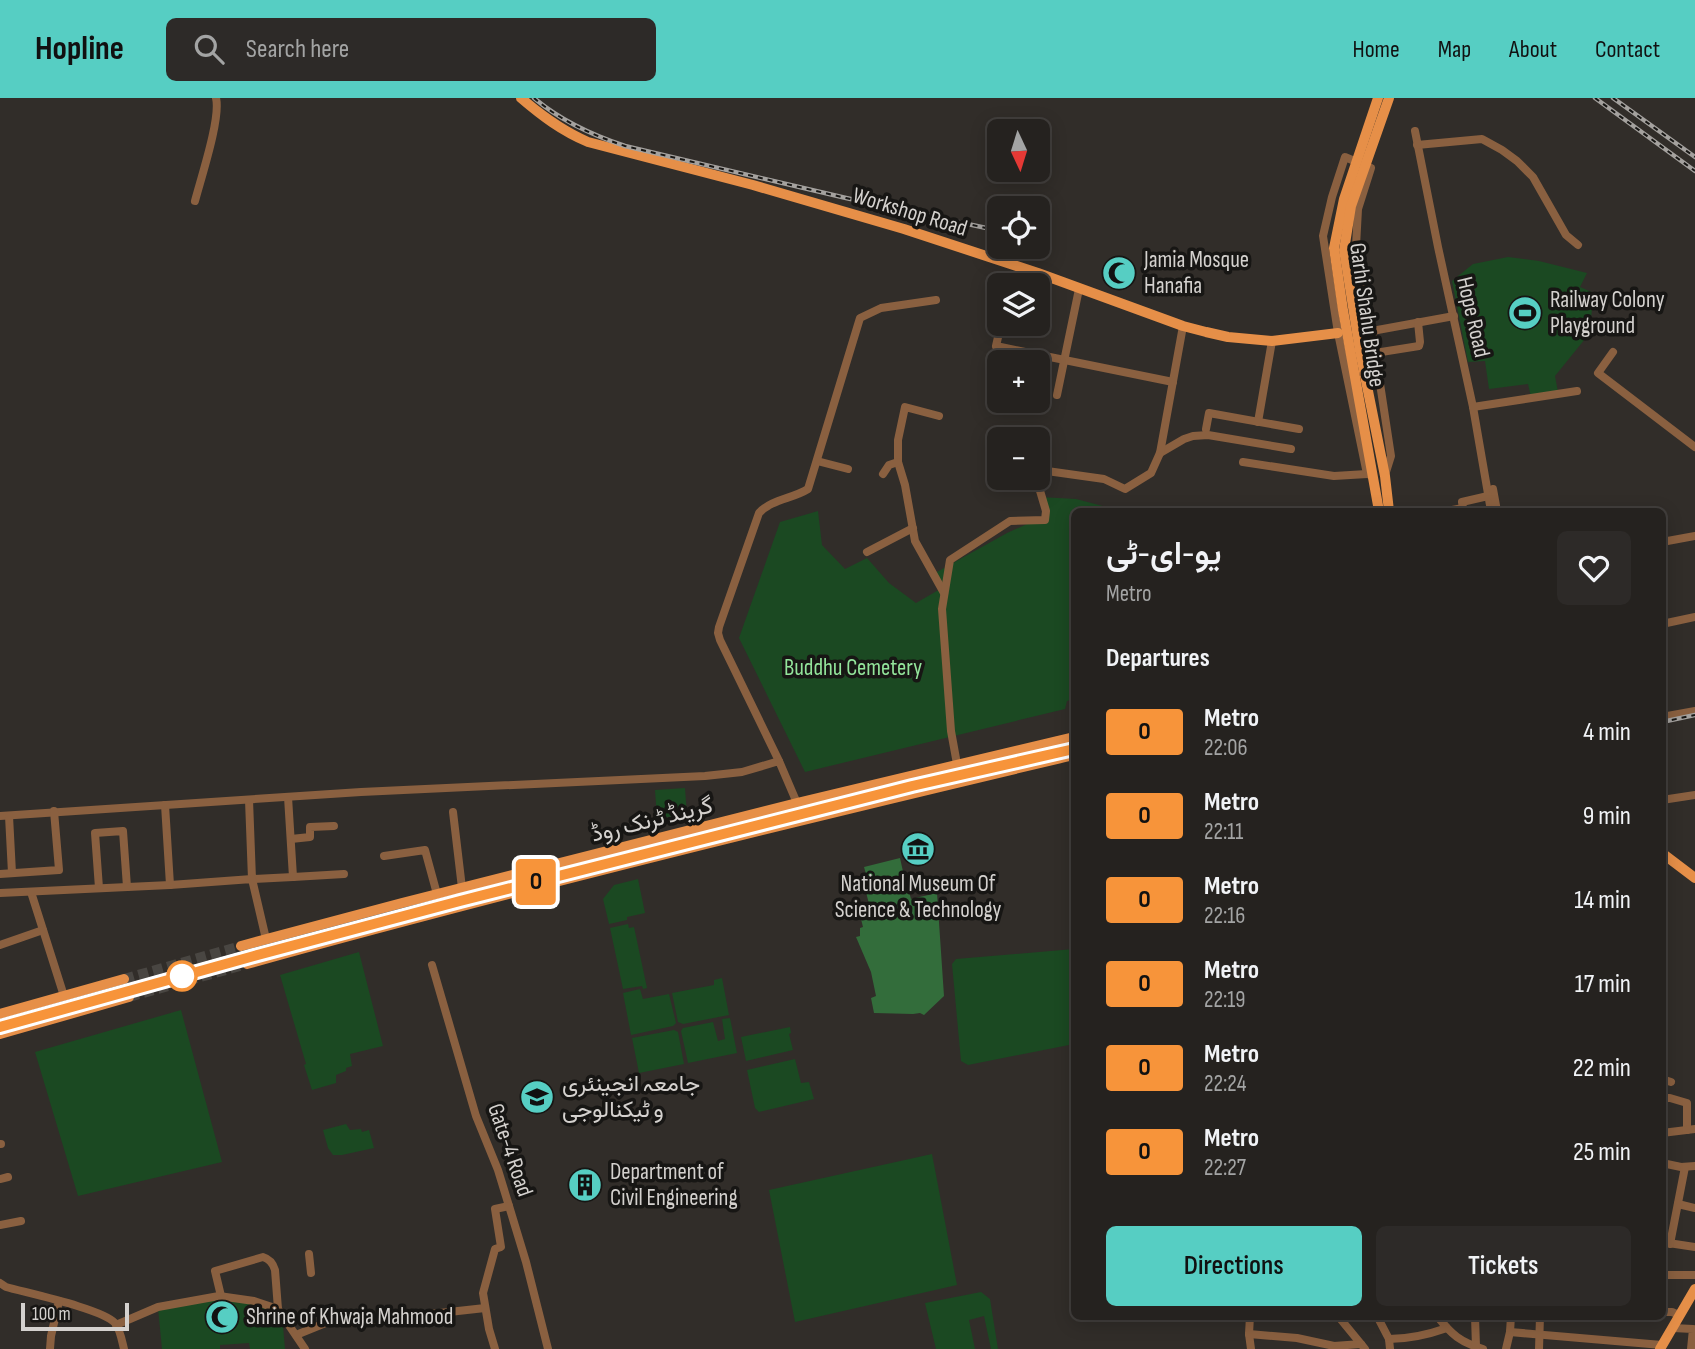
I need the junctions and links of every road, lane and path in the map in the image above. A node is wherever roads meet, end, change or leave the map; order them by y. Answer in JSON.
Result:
{"nodes":[{"id":1,"x":216,"y":98,"type":"edge"},
{"id":2,"x":521,"y":98,"type":"edge"},
{"id":3,"x":1378,"y":98,"type":"edge"},
{"id":4,"x":1389,"y":98,"type":"edge"},
{"id":5,"x":1415,"y":131,"type":"dead end"},
{"id":6,"x":1418,"y":145,"type":"junction"},
{"id":7,"x":195,"y":201,"type":"dead end"},
{"id":8,"x":1578,"y":245,"type":"dead end"},
{"id":9,"x":1079,"y":289,"type":"junction"},
{"id":10,"x":936,"y":300,"type":"dead end"},
{"id":11,"x":1454,"y":316,"type":"junction"},
{"id":12,"x":1418,"y":323,"type":"junction"},
{"id":13,"x":1183,"y":326,"type":"junction"},
{"id":14,"x":1372,"y":331,"type":"junction"},
{"id":15,"x":1338,"y":333,"type":"junction"},
{"id":16,"x":998,"y":336,"type":"edge"},
{"id":17,"x":1272,"y":341,"type":"junction"},
{"id":18,"x":1614,"y":352,"type":"dead end"},
{"id":19,"x":1375,"y":353,"type":"junction"},
{"id":20,"x":1065,"y":360,"type":"junction"},
{"id":21,"x":1173,"y":382,"type":"junction"},
{"id":22,"x":1577,"y":391,"type":"dead end"},
{"id":23,"x":1057,"y":395,"type":"dead end"},
{"id":24,"x":1473,"y":407,"type":"junction"},
{"id":25,"x":939,"y":416,"type":"dead end"},
{"id":26,"x":1258,"y":422,"type":"junction"},
{"id":27,"x":1206,"y":429,"type":"dead end"},
{"id":28,"x":1299,"y":429,"type":"dead end"},
{"id":29,"x":1695,"y":447,"type":"edge"},
{"id":30,"x":1291,"y":449,"type":"dead end"},
{"id":31,"x":1160,"y":453,"type":"junction"},
{"id":32,"x":1376,"y":457,"type":"junction"},
{"id":33,"x":817,"y":461,"type":"junction"},
{"id":34,"x":898,"y":463,"type":"junction"},
{"id":35,"x":1243,"y":463,"type":"dead end"},
{"id":36,"x":848,"y":469,"type":"dead end"},
{"id":37,"x":883,"y":474,"type":"dead end"},
{"id":38,"x":1370,"y":475,"type":"junction"},
{"id":39,"x":1385,"y":476,"type":"junction"},
{"id":40,"x":1491,"y":493,"type":"junction"},
{"id":41,"x":1378,"y":508,"type":"edge"},
{"id":42,"x":1389,"y":508,"type":"edge"},
{"id":43,"x":1463,"y":508,"type":"edge"},
{"id":44,"x":1491,"y":508,"type":"edge"},
{"id":45,"x":1496,"y":508,"type":"edge"},
{"id":46,"x":913,"y":528,"type":"junction"},
{"id":47,"x":1695,"y":536,"type":"edge"},
{"id":48,"x":1666,"y":541,"type":"edge"},
{"id":49,"x":867,"y":552,"type":"dead end"},
{"id":50,"x":944,"y":593,"type":"junction"},
{"id":51,"x":1695,"y":617,"type":"edge"},
{"id":52,"x":1666,"y":623,"type":"edge"},
{"id":53,"x":1695,"y":711,"type":"edge"},
{"id":54,"x":1666,"y":717,"type":"edge"},
{"id":55,"x":1071,"y":738,"type":"edge"},
{"id":56,"x":1071,"y":756,"type":"edge"},
{"id":57,"x":779,"y":761,"type":"junction"},
{"id":58,"x":957,"y":764,"type":"junction"},
{"id":59,"x":1695,"y":795,"type":"edge"},
{"id":60,"x":288,"y":797,"type":"junction"},
{"id":61,"x":1666,"y":799,"type":"edge"},
{"id":62,"x":249,"y":800,"type":"junction"},
{"id":63,"x":797,"y":803,"type":"junction"},
{"id":64,"x":165,"y":806,"type":"junction"},
{"id":65,"x":54,"y":811,"type":"junction"},
{"id":66,"x":453,"y":811,"type":"dead end"},
{"id":67,"x":4,"y":816,"type":"edge"},
{"id":68,"x":334,"y":826,"type":"dead end"},
{"id":69,"x":291,"y":839,"type":"junction"},
{"id":70,"x":384,"y":856,"type":"dead end"},
{"id":71,"x":1666,"y":856,"type":"edge"},
{"id":72,"x":12,"y":873,"type":"junction"},
{"id":73,"x":0,"y":874,"type":"edge"},
{"id":74,"x":344,"y":874,"type":"dead end"},
{"id":75,"x":293,"y":877,"type":"junction"},
{"id":76,"x":1695,"y":877,"type":"edge"},
{"id":77,"x":252,"y":880,"type":"junction"},
{"id":78,"x":170,"y":885,"type":"junction"},
{"id":79,"x":127,"y":887,"type":"junction"},
{"id":80,"x":99,"y":888,"type":"junction"},
{"id":81,"x":462,"y":888,"type":"junction"},
{"id":82,"x":31,"y":892,"type":"junction"},
{"id":83,"x":0,"y":893,"type":"edge"},
{"id":84,"x":437,"y":894,"type":"junction"},
{"id":85,"x":402,"y":903,"type":"junction"},
{"id":86,"x":405,"y":921,"type":"junction"},
{"id":87,"x":43,"y":930,"type":"junction"},
{"id":88,"x":266,"y":939,"type":"junction"},
{"id":89,"x":0,"y":945,"type":"edge"},
{"id":90,"x":241,"y":946,"type":"tunnel mouth"},
{"id":91,"x":247,"y":964,"type":"tunnel mouth"},
{"id":92,"x":432,"y":965,"type":"dead end"},
{"id":93,"x":124,"y":979,"type":"tunnel mouth"},
{"id":94,"x":64,"y":996,"type":"junction"},
{"id":95,"x":128,"y":997,"type":"tunnel mouth"},
{"id":96,"x":0,"y":1014,"type":"edge"},
{"id":97,"x":0,"y":1034,"type":"edge"},
{"id":98,"x":1666,"y":1098,"type":"edge"},
{"id":99,"x":1691,"y":1130,"type":"edge"},
{"id":100,"x":1666,"y":1133,"type":"edge"},
{"id":101,"x":1666,"y":1164,"type":"edge"},
{"id":102,"x":1695,"y":1166,"type":"edge"},
{"id":103,"x":1685,"y":1167,"type":"junction"},
{"id":104,"x":1678,"y":1204,"type":"junction"},
{"id":105,"x":509,"y":1206,"type":"junction"},
{"id":106,"x":1695,"y":1208,"type":"edge"},
{"id":107,"x":21,"y":1221,"type":"dead end"},
{"id":108,"x":0,"y":1225,"type":"edge"},
{"id":109,"x":1666,"y":1243,"type":"edge"},
{"id":110,"x":1695,"y":1247,"type":"edge"},
{"id":111,"x":309,"y":1254,"type":"dead end"},
{"id":112,"x":311,"y":1273,"type":"dead end"},
{"id":113,"x":1666,"y":1275,"type":"edge"},
{"id":114,"x":1695,"y":1275,"type":"edge"},
{"id":115,"x":0,"y":1283,"type":"edge"},
{"id":116,"x":1695,"y":1289,"type":"edge"},
{"id":117,"x":221,"y":1296,"type":"junction"},
{"id":118,"x":59,"y":1301,"type":"junction"},
{"id":119,"x":485,"y":1308,"type":"junction"},
{"id":120,"x":278,"y":1309,"type":"junction"},
{"id":121,"x":1666,"y":1312,"type":"edge"},
{"id":122,"x":1679,"y":1315,"type":"junction"},
{"id":123,"x":1250,"y":1320,"type":"edge"},
{"id":124,"x":1341,"y":1320,"type":"edge"},
{"id":125,"x":1379,"y":1320,"type":"edge"},
{"id":126,"x":1440,"y":1320,"type":"edge"},
{"id":127,"x":1476,"y":1320,"type":"edge"},
{"id":128,"x":1511,"y":1320,"type":"edge"},
{"id":129,"x":1539,"y":1320,"type":"edge"},
{"id":130,"x":116,"y":1325,"type":"junction"},
{"id":131,"x":1447,"y":1328,"type":"junction"},
{"id":132,"x":1673,"y":1328,"type":"junction"},
{"id":133,"x":1694,"y":1329,"type":"edge"},
{"id":134,"x":1510,"y":1332,"type":"junction"},
{"id":135,"x":1539,"y":1333,"type":"junction"},
{"id":136,"x":1248,"y":1334,"type":"junction"},
{"id":137,"x":1389,"y":1339,"type":"junction"},
{"id":138,"x":300,"y":1344,"type":"edge"},
{"id":139,"x":1363,"y":1346,"type":"edge"},
{"id":140,"x":1661,"y":1347,"type":"edge"},
{"id":141,"x":1479,"y":1348,"type":"edge"},
{"id":142,"x":50,"y":1349,"type":"edge"},
{"id":143,"x":124,"y":1349,"type":"edge"},
{"id":144,"x":495,"y":1349,"type":"edge"},
{"id":145,"x":548,"y":1349,"type":"edge"},
{"id":146,"x":1251,"y":1349,"type":"edge"},
{"id":147,"x":1390,"y":1349,"type":"edge"},
{"id":148,"x":1506,"y":1349,"type":"edge"},
{"id":149,"x":1539,"y":1349,"type":"edge"},
{"id":150,"x":1691,"y":1349,"type":"edge"}],
"edges":[{"from":1,"to":7,"type":"street"},
{"from":2,"to":9,"type":"main road","name":"Workshop Road"},
{"from":3,"to":32,"type":"main road","name":"Garhi Shahu Bridge"},
{"from":4,"to":32,"type":"main road","name":"Garhi Shahu Bridge"},
{"from":5,"to":6,"type":"street","name":"Hope Road"},
{"from":6,"to":8,"type":"street"},
{"from":6,"to":11,"type":"street","name":"Hope Road"},
{"from":9,"to":13,"type":"main road","name":"Workshop Road"},
{"from":9,"to":20,"type":"street"},
{"from":10,"to":33,"type":"street"},
{"from":11,"to":12,"type":"street"},
{"from":11,"to":24,"type":"street","name":"Hope Road"},
{"from":12,"to":14,"type":"street"},
{"from":12,"to":19,"type":"street"},
{"from":13,"to":17,"type":"main road","name":"Workshop Road"},
{"from":13,"to":21,"type":"street"},
{"from":14,"to":15,"type":"street"},
{"from":14,"to":19,"type":"street"},
{"from":15,"to":17,"type":"main road","name":"Workshop Road"},
{"from":15,"to":38,"type":"street"},
{"from":16,"to":20,"type":"street"},
{"from":17,"to":26,"type":"street"},
{"from":18,"to":29,"type":"street"},
{"from":19,"to":39,"type":"street"},
{"from":20,"to":21,"type":"street"},
{"from":20,"to":23,"type":"street"},
{"from":21,"to":31,"type":"street"},
{"from":22,"to":24,"type":"street"},
{"from":24,"to":40,"type":"street","name":"Hope Road"},
{"from":25,"to":34,"type":"street"},
{"from":26,"to":27,"type":"street"},
{"from":26,"to":28,"type":"street"},
{"from":30,"to":31,"type":"street"},
{"from":31,"to":50,"type":"street"},
{"from":32,"to":38,"type":"main road"},
{"from":32,"to":39,"type":"main road"},
{"from":33,"to":36,"type":"street"},
{"from":33,"to":57,"type":"street"},
{"from":34,"to":37,"type":"street"},
{"from":34,"to":46,"type":"street"},
{"from":35,"to":38,"type":"street"},
{"from":38,"to":41,"type":"main road"},
{"from":39,"to":42,"type":"main road"},
{"from":40,"to":43,"type":"street"},
{"from":40,"to":44,"type":"street","name":"Hope Road"},
{"from":40,"to":45,"type":"street"},
{"from":46,"to":49,"type":"street"},
{"from":46,"to":50,"type":"street"},
{"from":47,"to":48,"type":"street"},
{"from":50,"to":58,"type":"street"},
{"from":51,"to":52,"type":"street"},
{"from":53,"to":54,"type":"street"},
{"from":55,"to":58,"type":"main road","name":"گرینڈ ٹرنک روڈ"},
{"from":56,"to":86,"type":"main road","name":"گرینڈ ٹرنک روڈ"},
{"from":57,"to":60,"type":"street"},
{"from":57,"to":63,"type":"street"},
{"from":58,"to":63,"type":"main road","name":"گرینڈ ٹرنک روڈ"},
{"from":59,"to":61,"type":"street"},
{"from":60,"to":62,"type":"street"},
{"from":60,"to":69,"type":"street"},
{"from":62,"to":64,"type":"street"},
{"from":62,"to":77,"type":"street"},
{"from":63,"to":81,"type":"main road","name":"گرینڈ ٹرنک روڈ"},
{"from":64,"to":65,"type":"street"},
{"from":64,"to":78,"type":"street"},
{"from":65,"to":67,"type":"street"},
{"from":65,"to":72,"type":"street"},
{"from":66,"to":81,"type":"street"},
{"from":67,"to":72,"type":"street"},
{"from":68,"to":69,"type":"street"},
{"from":69,"to":75,"type":"street"},
{"from":70,"to":84,"type":"street"},
{"from":71,"to":76,"type":"main road"},
{"from":72,"to":73,"type":"street"},
{"from":74,"to":75,"type":"street"},
{"from":75,"to":77,"type":"street"},
{"from":77,"to":78,"type":"street"},
{"from":77,"to":88,"type":"street"},
{"from":78,"to":79,"type":"street"},
{"from":79,"to":80,"type":"street"},
{"from":79,"to":80,"type":"street"},
{"from":80,"to":82,"type":"street"},
{"from":81,"to":84,"type":"main road","name":"گرینڈ ٹرنک روڈ"},
{"from":82,"to":83,"type":"street"},
{"from":82,"to":87,"type":"street"},
{"from":84,"to":85,"type":"main road","name":"گرینڈ ٹرنک روڈ"},
{"from":85,"to":86,"type":"main road"},
{"from":85,"to":88,"type":"main road","name":"گرینڈ ٹرنک روڈ"},
{"from":86,"to":91,"type":"main road","name":"گرینڈ ٹرنک روڈ"},
{"from":87,"to":89,"type":"street"},
{"from":87,"to":94,"type":"street"},
{"from":88,"to":90,"type":"main road","name":"گرینڈ ٹرنک روڈ"},
{"from":92,"to":105,"type":"street","name":"Gate-4 Road"},
{"from":93,"to":94,"type":"main road"},
{"from":94,"to":96,"type":"main road"},
{"from":95,"to":97,"type":"main road"},
{"from":98,"to":99,"type":"street"},
{"from":99,"to":100,"type":"street"},
{"from":101,"to":103,"type":"street"},
{"from":102,"to":103,"type":"street"},
{"from":103,"to":104,"type":"street"},
{"from":104,"to":106,"type":"street"},
{"from":104,"to":109,"type":"street"},
{"from":105,"to":119,"type":"street"},
{"from":105,"to":145,"type":"street","name":"Gate-4 Road"},
{"from":107,"to":108,"type":"street"},
{"from":109,"to":110,"type":"street"},
{"from":111,"to":112,"type":"street"},
{"from":113,"to":114,"type":"street"},
{"from":115,"to":118,"type":"street"},
{"from":116,"to":122,"type":"main road"},
{"from":117,"to":120,"type":"street"},
{"from":117,"to":120,"type":"street"},
{"from":117,"to":130,"type":"street"},
{"from":118,"to":130,"type":"street"},
{"from":118,"to":142,"type":"street"},
{"from":119,"to":138,"type":"street"},
{"from":119,"to":144,"type":"street"},
{"from":120,"to":138,"type":"street"},
{"from":121,"to":122,"type":"street"},
{"from":122,"to":132,"type":"main road"},
{"from":123,"to":136,"type":"street"},
{"from":124,"to":139,"type":"street"},
{"from":125,"to":137,"type":"street"},
{"from":126,"to":131,"type":"street"},
{"from":127,"to":141,"type":"street"},
{"from":128,"to":134,"type":"street"},
{"from":129,"to":135,"type":"street"},
{"from":130,"to":143,"type":"street"},
{"from":131,"to":137,"type":"street"},
{"from":131,"to":141,"type":"street"},
{"from":132,"to":133,"type":"street"},
{"from":132,"to":140,"type":"main road"},
{"from":133,"to":150,"type":"street"},
{"from":134,"to":135,"type":"street"},
{"from":134,"to":148,"type":"street"},
{"from":135,"to":140,"type":"street"},
{"from":135,"to":149,"type":"street"},
{"from":136,"to":139,"type":"street"},
{"from":136,"to":146,"type":"street"},
{"from":137,"to":147,"type":"street"}]}
